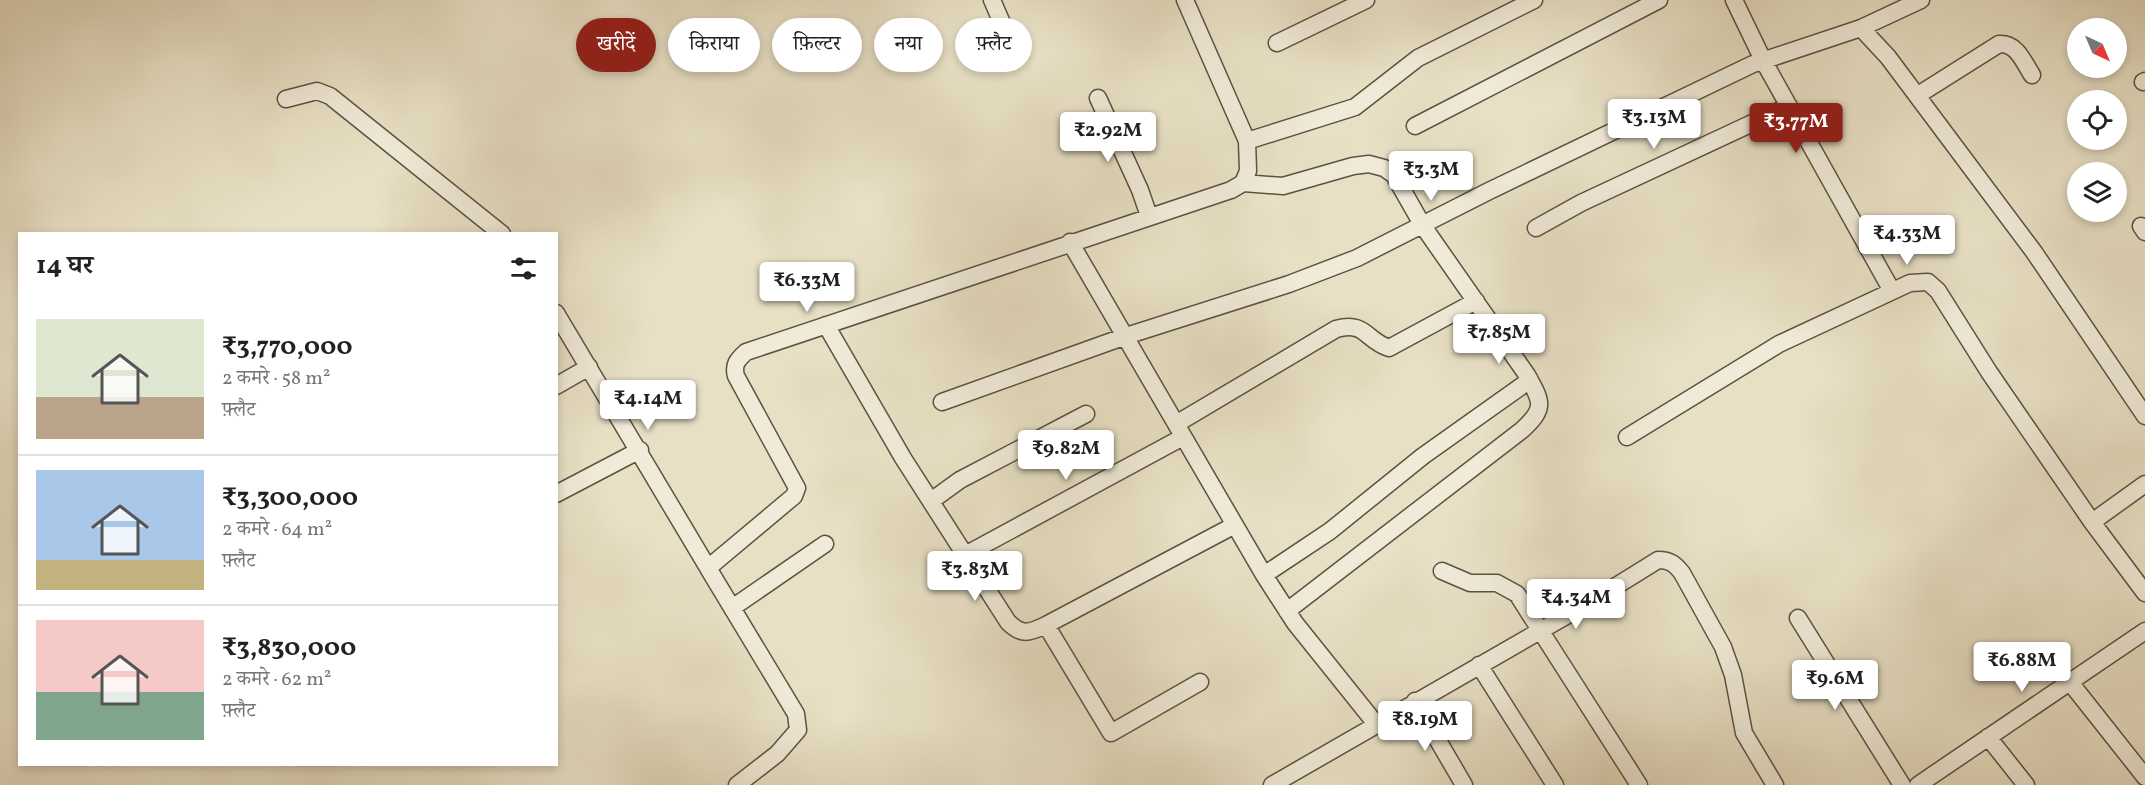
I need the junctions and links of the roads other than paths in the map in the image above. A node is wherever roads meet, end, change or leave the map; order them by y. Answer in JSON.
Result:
{"nodes":[{"id":1,"x":992,"y":0,"type":"edge"},
{"id":2,"x":1185,"y":0,"type":"edge"},
{"id":3,"x":1366,"y":0,"type":"edge"},
{"id":4,"x":1534,"y":0,"type":"edge"},
{"id":5,"x":1659,"y":0,"type":"edge"},
{"id":6,"x":1734,"y":0,"type":"edge"},
{"id":7,"x":1921,"y":0,"type":"edge"},
{"id":8,"x":1000,"y":18,"type":"edge"},
{"id":9,"x":1861,"y":28,"type":"junction"},
{"id":10,"x":1277,"y":42,"type":"dead end"},
{"id":11,"x":1763,"y":60,"type":"junction"},
{"id":12,"x":2032,"y":75,"type":"dead end"},
{"id":13,"x":1918,"y":95,"type":"junction"},
{"id":14,"x":1098,"y":98,"type":"dead end"},
{"id":15,"x":286,"y":99,"type":"dead end"},
{"id":16,"x":1788,"y":106,"type":"junction"},
{"id":17,"x":1415,"y":126,"type":"dead end"},
{"id":18,"x":1247,"y":141,"type":"junction"},
{"id":19,"x":1243,"y":183,"type":"junction"},
{"id":20,"x":1149,"y":216,"type":"junction"},
{"id":21,"x":1423,"y":226,"type":"junction"},
{"id":22,"x":1536,"y":228,"type":"dead end"},
{"id":23,"x":500,"y":232,"type":"edge"},
{"id":24,"x":1070,"y":242,"type":"junction"},
{"id":25,"x":1892,"y":291,"type":"junction"},
{"id":26,"x":1476,"y":301,"type":"junction"},
{"id":27,"x":558,"y":316,"type":"edge"},
{"id":28,"x":826,"y":325,"type":"junction"},
{"id":29,"x":1126,"y":336,"type":"junction"},
{"id":30,"x":589,"y":367,"type":"junction"},
{"id":31,"x":1530,"y":380,"type":"junction"},
{"id":32,"x":558,"y":385,"type":"edge"},
{"id":33,"x":942,"y":402,"type":"dead end"},
{"id":34,"x":1086,"y":414,"type":"dead end"},
{"id":35,"x":2145,"y":416,"type":"edge"},
{"id":36,"x":1179,"y":430,"type":"junction"},
{"id":37,"x":1627,"y":437,"type":"dead end"},
{"id":38,"x":640,"y":450,"type":"junction"},
{"id":39,"x":2145,"y":484,"type":"edge"},
{"id":40,"x":558,"y":493,"type":"edge"},
{"id":41,"x":931,"y":501,"type":"junction"},
{"id":42,"x":2092,"y":522,"type":"junction"},
{"id":43,"x":1233,"y":526,"type":"junction"},
{"id":44,"x":825,"y":544,"type":"dead end"},
{"id":45,"x":965,"y":555,"type":"junction"},
{"id":46,"x":708,"y":568,"type":"junction"},
{"id":47,"x":1442,"y":571,"type":"dead end"},
{"id":48,"x":1264,"y":575,"type":"junction"},
{"id":49,"x":2145,"y":593,"type":"edge"},
{"id":50,"x":732,"y":608,"type":"junction"},
{"id":51,"x":1287,"y":611,"type":"junction"},
{"id":52,"x":1798,"y":618,"type":"dead end"},
{"id":53,"x":1046,"y":626,"type":"junction"},
{"id":54,"x":1541,"y":630,"type":"junction"},
{"id":55,"x":2145,"y":631,"type":"edge"},
{"id":56,"x":1479,"y":665,"type":"junction"},
{"id":57,"x":2069,"y":681,"type":"junction"},
{"id":58,"x":1200,"y":682,"type":"dead end"},
{"id":59,"x":1415,"y":701,"type":"junction"},
{"id":60,"x":1376,"y":723,"type":"junction"},
{"id":61,"x":1988,"y":737,"type":"junction"},
{"id":62,"x":2145,"y":777,"type":"edge"},
{"id":63,"x":737,"y":785,"type":"edge"},
{"id":64,"x":1272,"y":785,"type":"edge"},
{"id":65,"x":1464,"y":785,"type":"edge"},
{"id":66,"x":1554,"y":785,"type":"edge"},
{"id":67,"x":1639,"y":785,"type":"edge"},
{"id":68,"x":1775,"y":785,"type":"edge"},
{"id":69,"x":1902,"y":785,"type":"edge"},
{"id":70,"x":1918,"y":785,"type":"edge"},
{"id":71,"x":2026,"y":785,"type":"edge"}],
"edges":[{"from":1,"to":8,"type":"street"},
{"from":2,"to":18,"type":"street"},
{"from":3,"to":10,"type":"street"},
{"from":4,"to":18,"type":"street"},
{"from":5,"to":17,"type":"street"},
{"from":6,"to":11,"type":"street"},
{"from":7,"to":9,"type":"street"},
{"from":9,"to":11,"type":"street"},
{"from":9,"to":13,"type":"street"},
{"from":11,"to":16,"type":"street"},
{"from":11,"to":21,"type":"street"},
{"from":12,"to":13,"type":"street"},
{"from":13,"to":35,"type":"street"},
{"from":14,"to":20,"type":"street"},
{"from":15,"to":23,"type":"street"},
{"from":16,"to":22,"type":"street"},
{"from":16,"to":25,"type":"street"},
{"from":18,"to":19,"type":"street"},
{"from":19,"to":20,"type":"street"},
{"from":19,"to":21,"type":"street"},
{"from":20,"to":24,"type":"street"},
{"from":21,"to":26,"type":"street"},
{"from":21,"to":29,"type":"street"},
{"from":24,"to":28,"type":"street"},
{"from":24,"to":29,"type":"street"},
{"from":25,"to":37,"type":"street"},
{"from":25,"to":42,"type":"street"},
{"from":26,"to":31,"type":"street"},
{"from":26,"to":36,"type":"street"},
{"from":27,"to":30,"type":"street"},
{"from":28,"to":41,"type":"street"},
{"from":28,"to":46,"type":"street"},
{"from":29,"to":33,"type":"street"},
{"from":29,"to":36,"type":"street"},
{"from":30,"to":32,"type":"street"},
{"from":30,"to":38,"type":"street"},
{"from":31,"to":48,"type":"street"},
{"from":31,"to":51,"type":"street"},
{"from":34,"to":41,"type":"street"},
{"from":36,"to":43,"type":"street"},
{"from":36,"to":45,"type":"street"},
{"from":38,"to":40,"type":"street"},
{"from":38,"to":46,"type":"street"},
{"from":39,"to":42,"type":"street"},
{"from":41,"to":45,"type":"street"},
{"from":42,"to":49,"type":"street"},
{"from":43,"to":48,"type":"street"},
{"from":43,"to":53,"type":"street"},
{"from":44,"to":50,"type":"street"},
{"from":45,"to":53,"type":"street"},
{"from":46,"to":50,"type":"street"},
{"from":47,"to":54,"type":"street"},
{"from":48,"to":51,"type":"street"},
{"from":50,"to":63,"type":"street"},
{"from":51,"to":60,"type":"street"},
{"from":52,"to":69,"type":"street"},
{"from":53,"to":58,"type":"street"},
{"from":54,"to":56,"type":"street"},
{"from":54,"to":67,"type":"street"},
{"from":54,"to":68,"type":"street"},
{"from":55,"to":57,"type":"street"},
{"from":56,"to":59,"type":"street"},
{"from":56,"to":66,"type":"street"},
{"from":57,"to":61,"type":"street"},
{"from":57,"to":62,"type":"street"},
{"from":59,"to":60,"type":"street"},
{"from":59,"to":65,"type":"street"},
{"from":60,"to":64,"type":"street"},
{"from":61,"to":70,"type":"street"},
{"from":61,"to":71,"type":"street"}]}
